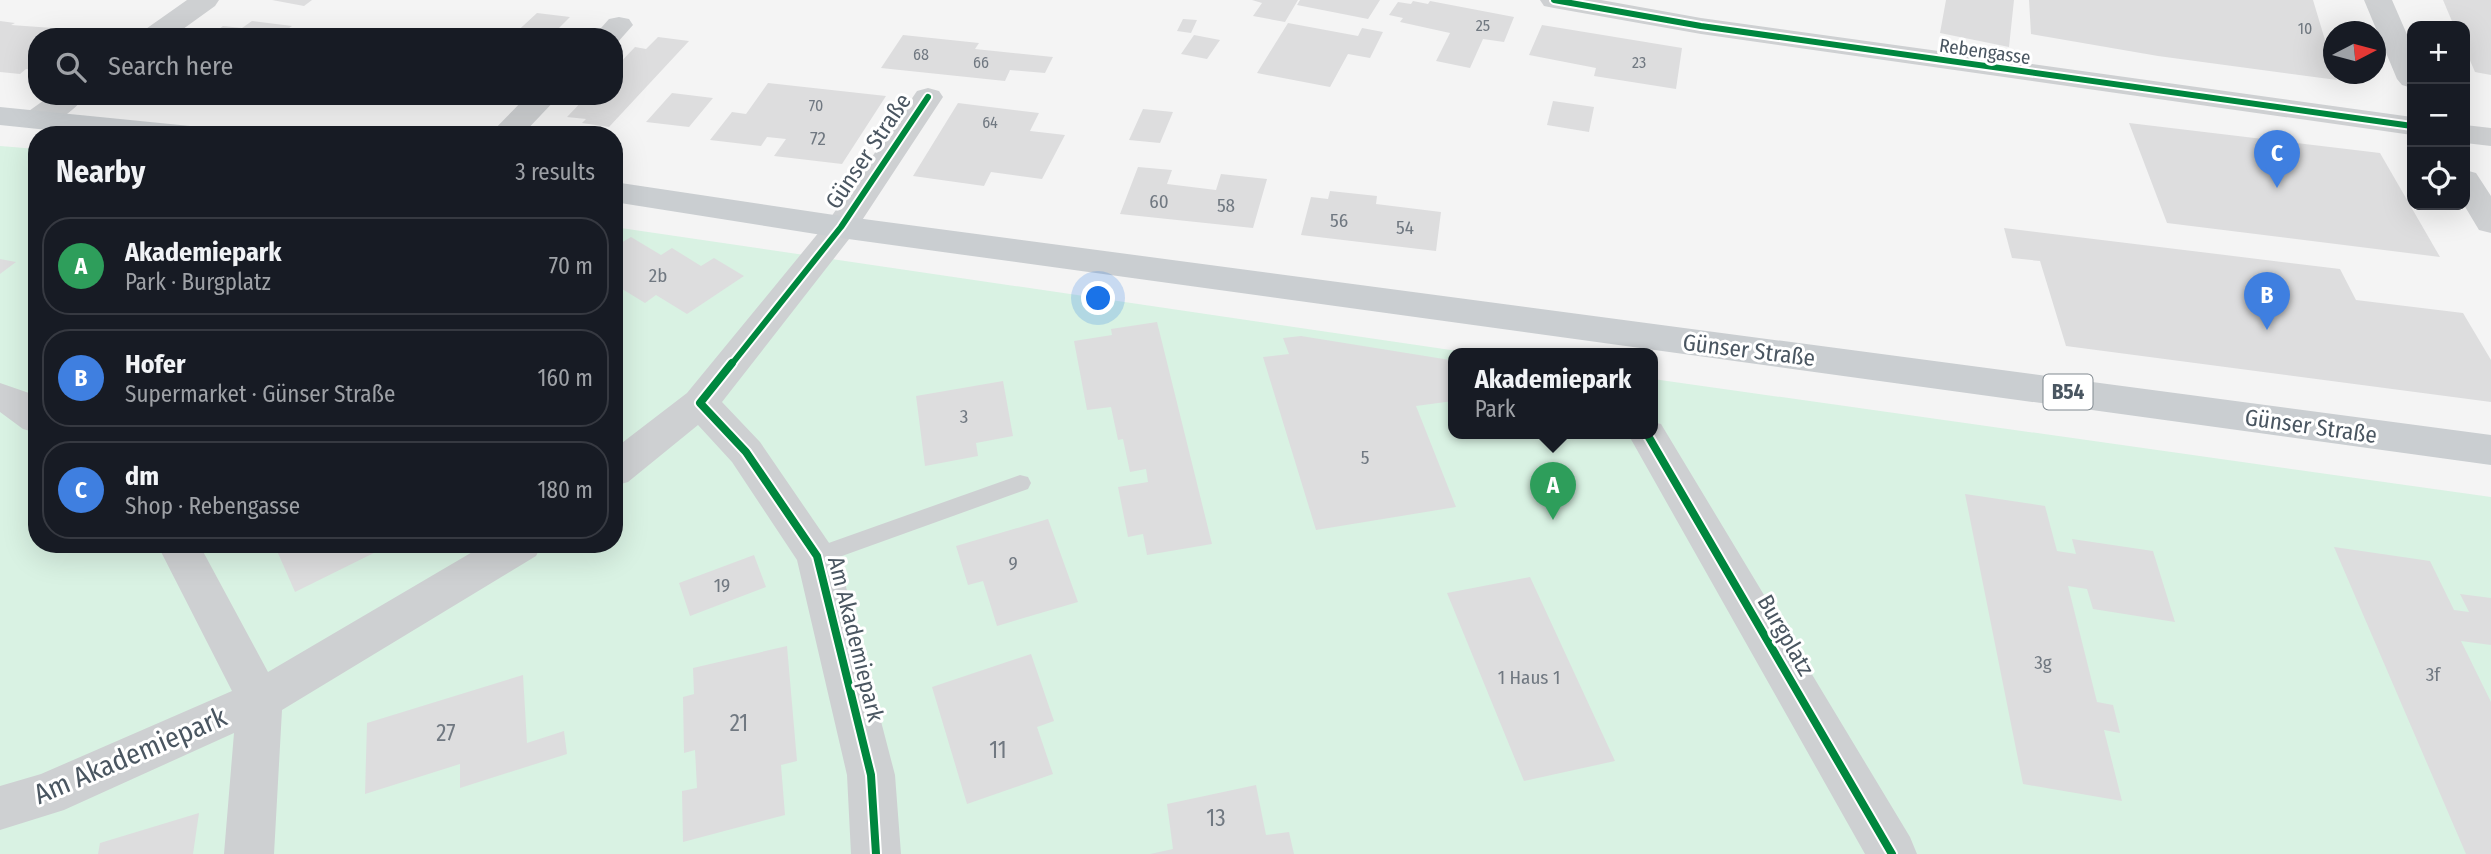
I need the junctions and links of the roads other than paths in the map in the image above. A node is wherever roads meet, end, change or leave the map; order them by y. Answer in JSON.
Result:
{"nodes":[{"id":1,"x":205,"y":0,"type":"edge"},
{"id":2,"x":1554,"y":0,"type":"edge"},
{"id":3,"x":2378,"y":0,"type":"edge"},
{"id":4,"x":166,"y":28,"type":"edge"},
{"id":5,"x":2407,"y":67,"type":"edge"},
{"id":6,"x":928,"y":97,"type":"dead end"},
{"id":7,"x":57,"y":105,"type":"edge"},
{"id":8,"x":535,"y":105,"type":"edge"},
{"id":9,"x":0,"y":116,"type":"edge"},
{"id":10,"x":37,"y":119,"type":"junction"},
{"id":11,"x":104,"y":126,"type":"edge"},
{"id":12,"x":513,"y":126,"type":"edge"},
{"id":13,"x":2407,"y":126,"type":"edge"},
{"id":14,"x":2470,"y":135,"type":"edge"},
{"id":15,"x":2491,"y":137,"type":"edge"},
{"id":16,"x":2470,"y":188,"type":"edge"},
{"id":17,"x":623,"y":193,"type":"edge"},
{"id":18,"x":2491,"y":223,"type":"edge"},
{"id":19,"x":841,"y":226,"type":"junction"},
{"id":20,"x":0,"y":397,"type":"edge"},
{"id":21,"x":700,"y":402,"type":"junction"},
{"id":22,"x":28,"y":412,"type":"edge"},
{"id":23,"x":1650,"y":439,"type":"edge"},
{"id":24,"x":2491,"y":450,"type":"edge"},
{"id":25,"x":623,"y":464,"type":"edge"},
{"id":26,"x":1020,"y":483,"type":"dead end"},
{"id":27,"x":183,"y":553,"type":"edge"},
{"id":28,"x":505,"y":553,"type":"edge"},
{"id":29,"x":817,"y":556,"type":"junction"},
{"id":30,"x":260,"y":700,"type":"junction"},
{"id":31,"x":0,"y":808,"type":"edge"},
{"id":32,"x":249,"y":854,"type":"edge"},
{"id":33,"x":876,"y":854,"type":"edge"},
{"id":34,"x":1892,"y":854,"type":"edge"}],
"edges":[{"from":1,"to":4,"type":"street"},
{"from":2,"to":13,"type":"street","name":"Rebengasse"},
{"from":3,"to":5,"type":"street"},
{"from":6,"to":19,"type":"street","name":"Günser Straße"},
{"from":7,"to":10,"type":"street"},
{"from":8,"to":12,"type":"street"},
{"from":9,"to":10,"type":"main road"},
{"from":10,"to":11,"type":"main road"},
{"from":14,"to":15,"type":"street"},
{"from":16,"to":18,"type":"street"},
{"from":17,"to":19,"type":"main road","name":"Günser Straße","number":"B54"},
{"from":19,"to":21,"type":"street"},
{"from":19,"to":24,"type":"main road","name":"Günser Straße","number":"B54"},
{"from":20,"to":22,"type":"street"},
{"from":21,"to":25,"type":"street"},
{"from":21,"to":29,"type":"street","name":"Am Akademiepark"},
{"from":23,"to":34,"type":"street","name":"Burgplatz"},
{"from":26,"to":29,"type":"lane"},
{"from":27,"to":30,"type":"street"},
{"from":28,"to":30,"type":"street","name":"Am Akademiepark"},
{"from":29,"to":33,"type":"street","name":"Am Akademiepark"},
{"from":30,"to":31,"type":"street","name":"Am Akademiepark"},
{"from":30,"to":32,"type":"street","name":"Am Akademiepark"}]}
